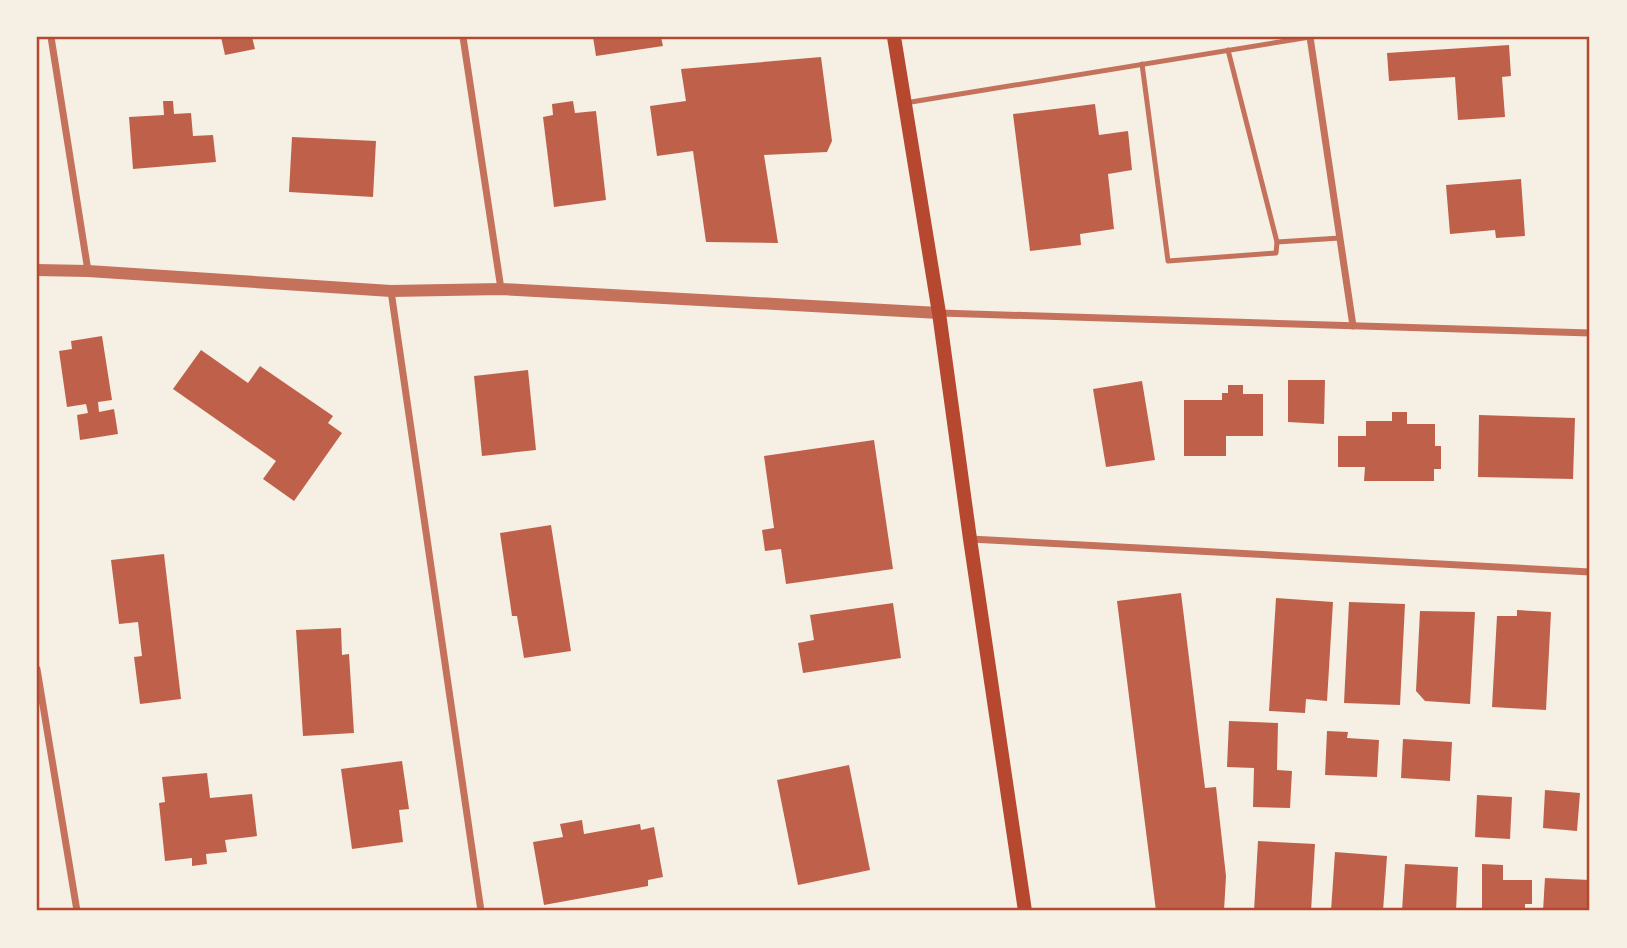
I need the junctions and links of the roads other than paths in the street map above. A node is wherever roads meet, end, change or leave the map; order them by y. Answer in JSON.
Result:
{"nodes":[{"id":1,"x":51,"y":37,"type":"edge"},
{"id":2,"x":463,"y":37,"type":"edge"},
{"id":3,"x":894,"y":37,"type":"edge"},
{"id":4,"x":1310,"y":37,"type":"edge"},
{"id":5,"x":1228,"y":50,"type":"junction"},
{"id":6,"x":1142,"y":64,"type":"junction"},
{"id":7,"x":905,"y":103,"type":"junction"},
{"id":8,"x":1340,"y":237,"type":"junction"},
{"id":9,"x":1277,"y":242,"type":"junction"},
{"id":10,"x":37,"y":270,"type":"edge"},
{"id":11,"x":89,"y":271,"type":"junction"},
{"id":12,"x":500,"y":289,"type":"junction"},
{"id":13,"x":391,"y":291,"type":"junction"},
{"id":14,"x":939,"y":313,"type":"junction"},
{"id":15,"x":1353,"y":326,"type":"junction"},
{"id":16,"x":1590,"y":333,"type":"edge"},
{"id":17,"x":970,"y":539,"type":"junction"},
{"id":18,"x":1590,"y":572,"type":"edge"},
{"id":19,"x":37,"y":669,"type":"edge"},
{"id":20,"x":77,"y":911,"type":"edge"},
{"id":21,"x":481,"y":911,"type":"edge"},
{"id":22,"x":1025,"y":911,"type":"edge"}],
"edges":[{"from":1,"to":11,"type":"street"},
{"from":2,"to":12,"type":"street"},
{"from":3,"to":7,"type":"main road"},
{"from":4,"to":5,"type":"lane"},
{"from":4,"to":8,"type":"street"},
{"from":5,"to":6,"type":"lane"},
{"from":5,"to":9,"type":"lane"},
{"from":6,"to":7,"type":"lane"},
{"from":6,"to":9,"type":"lane"},
{"from":7,"to":14,"type":"main road"},
{"from":8,"to":9,"type":"lane"},
{"from":8,"to":15,"type":"street"},
{"from":10,"to":11,"type":"street"},
{"from":11,"to":13,"type":"street"},
{"from":12,"to":13,"type":"street"},
{"from":12,"to":14,"type":"street"},
{"from":13,"to":21,"type":"street"},
{"from":14,"to":15,"type":"street"},
{"from":14,"to":17,"type":"main road"},
{"from":15,"to":16,"type":"street"},
{"from":17,"to":18,"type":"street"},
{"from":17,"to":22,"type":"main road"},
{"from":19,"to":20,"type":"street"}]}
